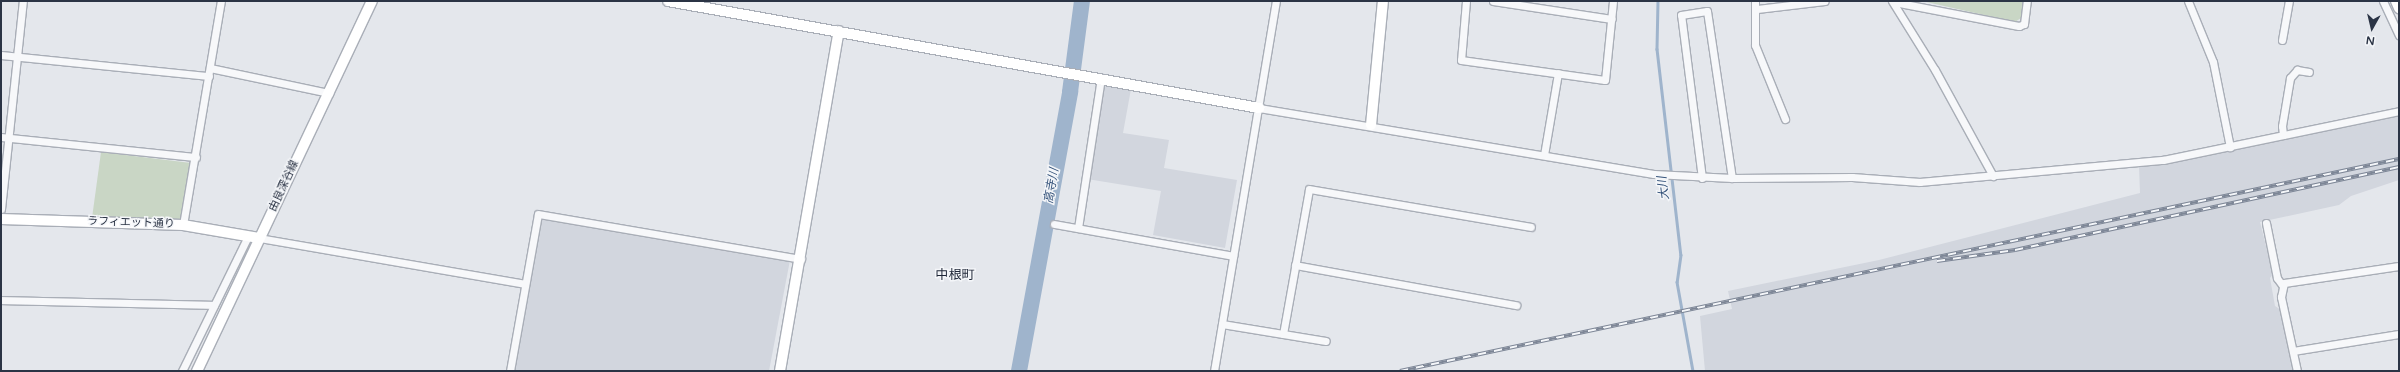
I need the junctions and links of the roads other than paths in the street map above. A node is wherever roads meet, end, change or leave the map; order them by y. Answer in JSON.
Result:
{"nodes":[{"id":1,"x":23,"y":1,"type":"edge"},
{"id":2,"x":221,"y":1,"type":"edge"},
{"id":3,"x":372,"y":1,"type":"edge"},
{"id":4,"x":668,"y":1,"type":"edge"},
{"id":5,"x":1276,"y":1,"type":"edge"},
{"id":6,"x":1383,"y":1,"type":"edge"},
{"id":7,"x":1466,"y":1,"type":"edge"},
{"id":8,"x":1493,"y":1,"type":"edge"},
{"id":9,"x":1613,"y":1,"type":"edge"},
{"id":10,"x":1755,"y":1,"type":"edge"},
{"id":11,"x":1825,"y":1,"type":"edge"},
{"id":12,"x":2028,"y":1,"type":"edge"},
{"id":13,"x":2188,"y":1,"type":"edge"},
{"id":14,"x":2289,"y":1,"type":"edge"},
{"id":15,"x":2383,"y":1,"type":"edge"},
{"id":16,"x":2396,"y":1,"type":"edge"},
{"id":17,"x":1893,"y":2,"type":"edge"},
{"id":18,"x":2399,"y":8,"type":"edge"},
{"id":19,"x":1757,"y":9,"type":"junction"},
{"id":20,"x":1612,"y":19,"type":"junction"},
{"id":21,"x":840,"y":31,"type":"junction"},
{"id":22,"x":2399,"y":36,"type":"edge"},
{"id":23,"x":2282,"y":40,"type":"dead end"},
{"id":24,"x":1,"y":54,"type":"edge"},
{"id":25,"x":17,"y":56,"type":"junction"},
{"id":26,"x":209,"y":72,"type":"junction"},
{"id":27,"x":2309,"y":72,"type":"dead end"},
{"id":28,"x":1558,"y":73,"type":"junction"},
{"id":29,"x":1101,"y":78,"type":"junction"},
{"id":30,"x":329,"y":93,"type":"junction"},
{"id":31,"x":1259,"y":108,"type":"junction"},
{"id":32,"x":2399,"y":111,"type":"edge"},
{"id":33,"x":1785,"y":119,"type":"dead end"},
{"id":34,"x":1371,"y":125,"type":"junction"},
{"id":35,"x":2283,"y":135,"type":"junction"},
{"id":36,"x":5,"y":137,"type":"edge"},
{"id":37,"x":2230,"y":147,"type":"junction"},
{"id":38,"x":1544,"y":155,"type":"junction"},
{"id":39,"x":196,"y":158,"type":"junction"},
{"id":40,"x":1993,"y":176,"type":"junction"},
{"id":41,"x":1702,"y":178,"type":"junction"},
{"id":42,"x":1732,"y":178,"type":"junction"},
{"id":43,"x":1,"y":208,"type":"edge"},
{"id":44,"x":1,"y":219,"type":"edge"},
{"id":45,"x":2266,"y":223,"type":"dead end"},
{"id":46,"x":1054,"y":224,"type":"dead end"},
{"id":47,"x":183,"y":225,"type":"junction"},
{"id":48,"x":1531,"y":227,"type":"dead end"},
{"id":49,"x":1078,"y":228,"type":"junction"},
{"id":50,"x":248,"y":236,"type":"junction"},
{"id":51,"x":260,"y":238,"type":"junction"},
{"id":52,"x":1233,"y":256,"type":"junction"},
{"id":53,"x":801,"y":258,"type":"junction"},
{"id":54,"x":1295,"y":266,"type":"junction"},
{"id":55,"x":2399,"y":266,"type":"edge"},
{"id":56,"x":525,"y":284,"type":"junction"},
{"id":57,"x":2282,"y":285,"type":"junction"},
{"id":58,"x":1,"y":300,"type":"edge"},
{"id":59,"x":214,"y":305,"type":"junction"},
{"id":60,"x":1516,"y":306,"type":"dead end"},
{"id":61,"x":1222,"y":324,"type":"junction"},
{"id":62,"x":1283,"y":334,"type":"junction"},
{"id":63,"x":2399,"y":334,"type":"edge"},
{"id":64,"x":1326,"y":341,"type":"dead end"},
{"id":65,"x":2293,"y":351,"type":"junction"},
{"id":66,"x":182,"y":371,"type":"edge"},
{"id":67,"x":197,"y":371,"type":"edge"},
{"id":68,"x":510,"y":371,"type":"edge"},
{"id":69,"x":780,"y":371,"type":"edge"},
{"id":70,"x":1214,"y":371,"type":"edge"},
{"id":71,"x":2296,"y":371,"type":"edge"}],
"edges":[{"from":1,"to":25,"type":"street"},
{"from":2,"to":26,"type":"street"},
{"from":3,"to":30,"type":"street","name":"由良深谷線"},
{"from":4,"to":21,"type":"street"},
{"from":5,"to":31,"type":"street"},
{"from":6,"to":34,"type":"street"},
{"from":7,"to":28,"type":"street"},
{"from":8,"to":20,"type":"street"},
{"from":9,"to":20,"type":"street"},
{"from":10,"to":19,"type":"street"},
{"from":11,"to":19,"type":"street"},
{"from":12,"to":17,"type":"street"},
{"from":13,"to":37,"type":"street"},
{"from":14,"to":23,"type":"street"},
{"from":15,"to":22,"type":"street"},
{"from":16,"to":18,"type":"street"},
{"from":17,"to":40,"type":"street"},
{"from":19,"to":33,"type":"street"},
{"from":20,"to":28,"type":"street"},
{"from":21,"to":29,"type":"street"},
{"from":21,"to":53,"type":"street"},
{"from":24,"to":25,"type":"street"},
{"from":25,"to":26,"type":"street"},
{"from":25,"to":36,"type":"street"},
{"from":26,"to":30,"type":"street"},
{"from":26,"to":39,"type":"street"},
{"from":27,"to":35,"type":"street"},
{"from":28,"to":38,"type":"street"},
{"from":29,"to":31,"type":"street"},
{"from":29,"to":49,"type":"street"},
{"from":30,"to":51,"type":"street","name":"由良深谷線"},
{"from":31,"to":34,"type":"street"},
{"from":31,"to":52,"type":"street"},
{"from":32,"to":35,"type":"street"},
{"from":34,"to":38,"type":"street"},
{"from":35,"to":37,"type":"street"},
{"from":36,"to":39,"type":"street"},
{"from":36,"to":43,"type":"street"},
{"from":37,"to":40,"type":"street"},
{"from":38,"to":41,"type":"street"},
{"from":39,"to":47,"type":"street"},
{"from":40,"to":42,"type":"street"},
{"from":41,"to":42,"type":"street"},
{"from":41,"to":42,"type":"street"},
{"from":44,"to":47,"type":"street","name":"ラフィエット通り"},
{"from":45,"to":57,"type":"street"},
{"from":46,"to":49,"type":"street"},
{"from":47,"to":50,"type":"street","name":"ラフィエット通り"},
{"from":48,"to":54,"type":"street"},
{"from":49,"to":52,"type":"street"},
{"from":50,"to":51,"type":"street","name":"ラフィエット通り"},
{"from":50,"to":59,"type":"street"},
{"from":51,"to":56,"type":"street"},
{"from":51,"to":67,"type":"street","name":"由良深谷線"},
{"from":52,"to":61,"type":"street"},
{"from":53,"to":56,"type":"street"},
{"from":53,"to":69,"type":"street"},
{"from":54,"to":60,"type":"street"},
{"from":54,"to":62,"type":"street"},
{"from":55,"to":57,"type":"street"},
{"from":56,"to":68,"type":"street"},
{"from":57,"to":65,"type":"street"},
{"from":58,"to":59,"type":"street"},
{"from":59,"to":66,"type":"street"},
{"from":61,"to":62,"type":"street"},
{"from":61,"to":70,"type":"street"},
{"from":62,"to":64,"type":"street"},
{"from":63,"to":65,"type":"street"},
{"from":65,"to":71,"type":"street"}]}
